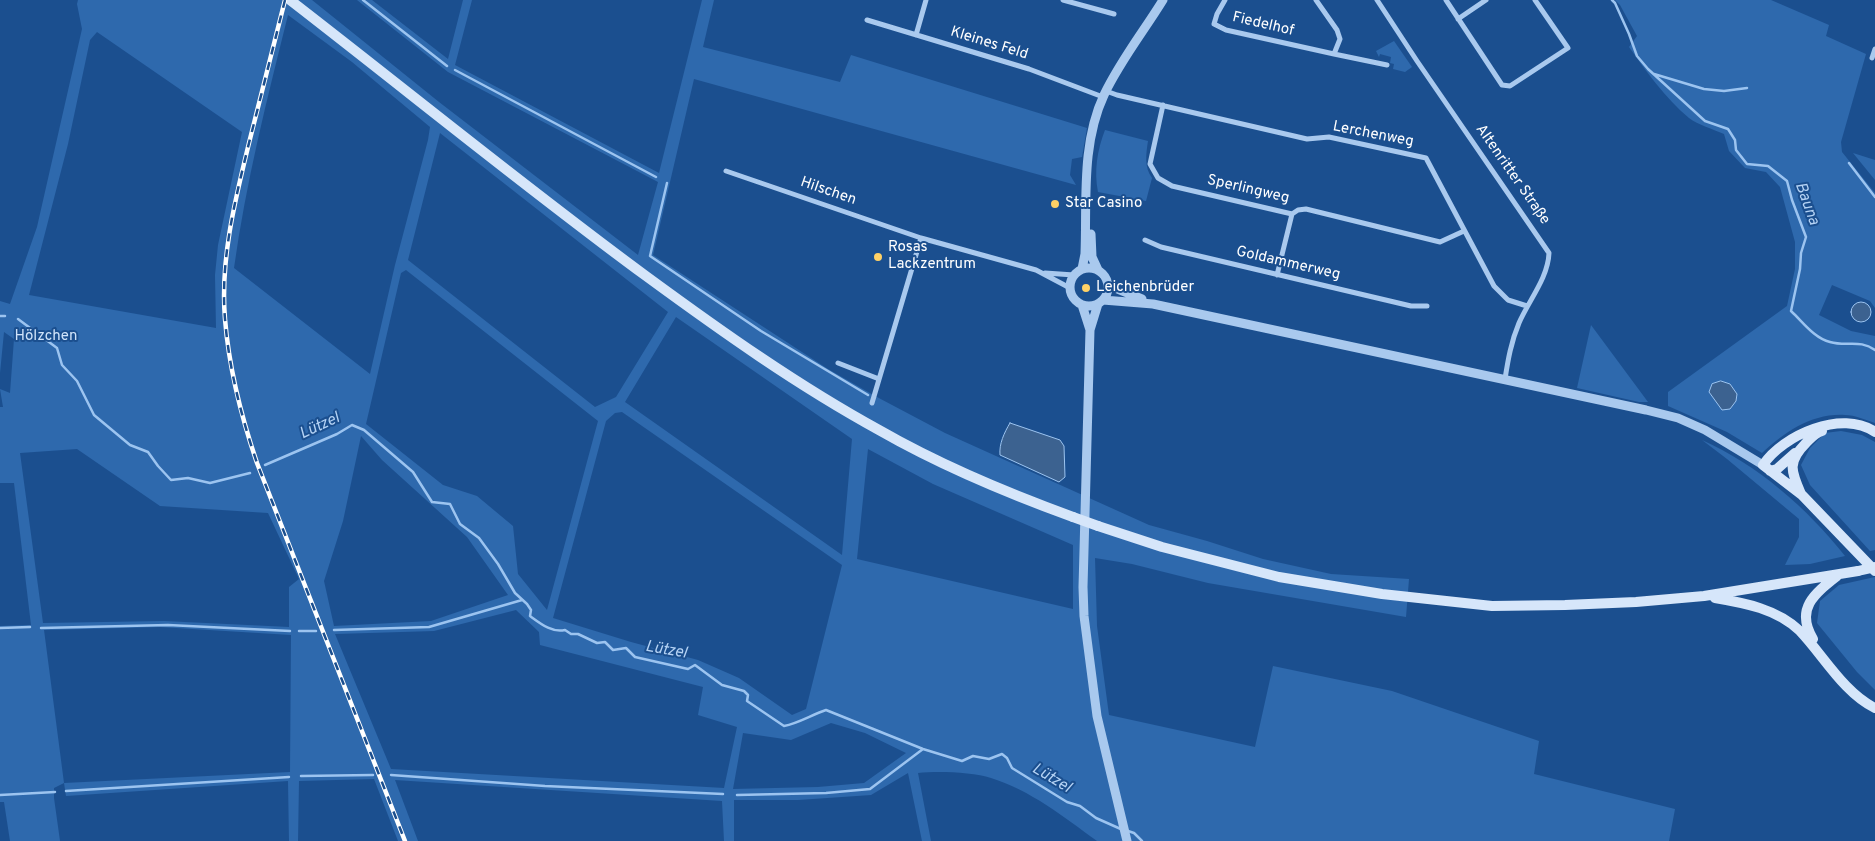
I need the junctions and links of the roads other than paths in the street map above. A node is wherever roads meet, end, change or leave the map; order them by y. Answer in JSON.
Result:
{"nodes":[{"id":1,"x":290,"y":0,"type":"edge"},
{"id":2,"x":926,"y":0,"type":"edge"},
{"id":3,"x":1062,"y":0,"type":"edge"},
{"id":4,"x":1163,"y":0,"type":"edge"},
{"id":5,"x":1225,"y":0,"type":"edge"},
{"id":6,"x":1316,"y":0,"type":"edge"},
{"id":7,"x":1378,"y":0,"type":"edge"},
{"id":8,"x":1446,"y":0,"type":"edge"},
{"id":9,"x":1486,"y":0,"type":"edge"},
{"id":10,"x":1535,"y":0,"type":"edge"},
{"id":11,"x":1114,"y":14,"type":"dead end"},
{"id":12,"x":1458,"y":19,"type":"junction"},
{"id":13,"x":867,"y":20,"type":"dead end"},
{"id":14,"x":916,"y":35,"type":"junction"},
{"id":15,"x":1875,"y":49,"type":"edge"},
{"id":16,"x":1334,"y":54,"type":"junction"},
{"id":17,"x":1872,"y":58,"type":"dead end"},
{"id":18,"x":1387,"y":65,"type":"dead end"},
{"id":19,"x":1105,"y":94,"type":"junction"},
{"id":20,"x":1163,"y":105,"type":"junction"},
{"id":21,"x":726,"y":171,"type":"dead end"},
{"id":22,"x":1087,"y":184,"type":"junction"},
{"id":23,"x":1292,"y":214,"type":"junction"},
{"id":24,"x":1464,"y":231,"type":"junction"},
{"id":25,"x":921,"y":238,"type":"junction"},
{"id":26,"x":1145,"y":240,"type":"dead end"},
{"id":27,"x":1098,"y":270,"type":"junction"},
{"id":28,"x":1078,"y":272,"type":"junction"},
{"id":29,"x":1042,"y":273,"type":"junction"},
{"id":30,"x":1277,"y":274,"type":"junction"},
{"id":31,"x":1108,"y":285,"type":"junction"},
{"id":32,"x":1070,"y":288,"type":"junction"},
{"id":33,"x":1101,"y":302,"type":"junction"},
{"id":34,"x":1153,"y":304,"type":"junction"},
{"id":35,"x":1082,"y":305,"type":"junction"},
{"id":36,"x":1427,"y":306,"type":"dead end"},
{"id":37,"x":1527,"y":306,"type":"junction"},
{"id":38,"x":1090,"y":330,"type":"junction"},
{"id":39,"x":838,"y":363,"type":"dead end"},
{"id":40,"x":879,"y":379,"type":"junction"},
{"id":41,"x":1505,"y":379,"type":"junction"},
{"id":42,"x":872,"y":402,"type":"dead end"},
{"id":43,"x":1875,"y":432,"type":"edge"},
{"id":44,"x":1875,"y":438,"type":"edge"},
{"id":45,"x":1795,"y":453,"type":"junction"},
{"id":46,"x":1767,"y":468,"type":"junction"},
{"id":47,"x":1802,"y":495,"type":"junction"},
{"id":48,"x":1875,"y":569,"type":"edge"},
{"id":49,"x":1838,"y":575,"type":"junction"},
{"id":50,"x":1704,"y":596,"type":"junction"},
{"id":51,"x":1875,"y":703,"type":"edge"},
{"id":52,"x":1875,"y":708,"type":"edge"},
{"id":53,"x":1127,"y":840,"type":"edge"}],
"edges":[{"from":1,"to":50,"type":"main road","bridge":true},
{"from":2,"to":14,"type":"street"},
{"from":3,"to":11,"type":"street"},
{"from":4,"to":19,"type":"street"},
{"from":5,"to":16,"type":"street","name":"Fiedelhof"},
{"from":6,"to":16,"type":"street"},
{"from":7,"to":37,"type":"street","name":"Altenritter Straße"},
{"from":8,"to":12,"type":"street"},
{"from":9,"to":12,"type":"street"},
{"from":10,"to":12,"type":"street"},
{"from":13,"to":14,"type":"street","name":"Kleines Feld"},
{"from":14,"to":19,"type":"street","name":"Kleines Feld"},
{"from":15,"to":17,"type":"street"},
{"from":16,"to":18,"type":"street","name":"Fiedelhof"},
{"from":19,"to":20,"type":"street","name":"Lerchenweg"},
{"from":19,"to":22,"type":"street"},
{"from":20,"to":23,"type":"street","name":"Sperlingweg"},
{"from":20,"to":24,"type":"street","name":"Lerchenweg"},
{"from":21,"to":25,"type":"street","name":"Hilschen"},
{"from":22,"to":27,"type":"street"},
{"from":22,"to":28,"type":"street"},
{"from":23,"to":24,"type":"street","name":"Sperlingweg"},
{"from":23,"to":30,"type":"street"},
{"from":24,"to":37,"type":"street","name":"Lerchenweg"},
{"from":25,"to":29,"type":"street","name":"Hilschen"},
{"from":25,"to":40,"type":"street"},
{"from":26,"to":30,"type":"street","name":"Goldammerweg"},
{"from":27,"to":28,"type":"street"},
{"from":27,"to":31,"type":"street"},
{"from":28,"to":29,"type":"street","name":"Hilschen"},
{"from":28,"to":32,"type":"street"},
{"from":29,"to":32,"type":"street","name":"Hilschen"},
{"from":30,"to":36,"type":"street","name":"Goldammerweg"},
{"from":31,"to":33,"type":"street"},
{"from":31,"to":34,"type":"street"},
{"from":32,"to":35,"type":"street"},
{"from":33,"to":34,"type":"street"},
{"from":33,"to":35,"type":"street"},
{"from":33,"to":38,"type":"street"},
{"from":34,"to":41,"type":"street"},
{"from":35,"to":38,"type":"street"},
{"from":37,"to":41,"type":"street","name":"Altenritter Straße"},
{"from":38,"to":53,"type":"street"},
{"from":39,"to":40,"type":"street"},
{"from":40,"to":42,"type":"street"},
{"from":41,"to":46,"type":"street"},
{"from":43,"to":46,"type":"main road"},
{"from":44,"to":45,"type":"main road"},
{"from":45,"to":46,"type":"main road"},
{"from":45,"to":47,"type":"main road"},
{"from":46,"to":47,"type":"main road"},
{"from":47,"to":48,"type":"main road"},
{"from":48,"to":49,"type":"main road","bridge":true},
{"from":49,"to":50,"type":"main road"},
{"from":49,"to":51,"type":"main road"},
{"from":50,"to":52,"type":"main road"}]}
